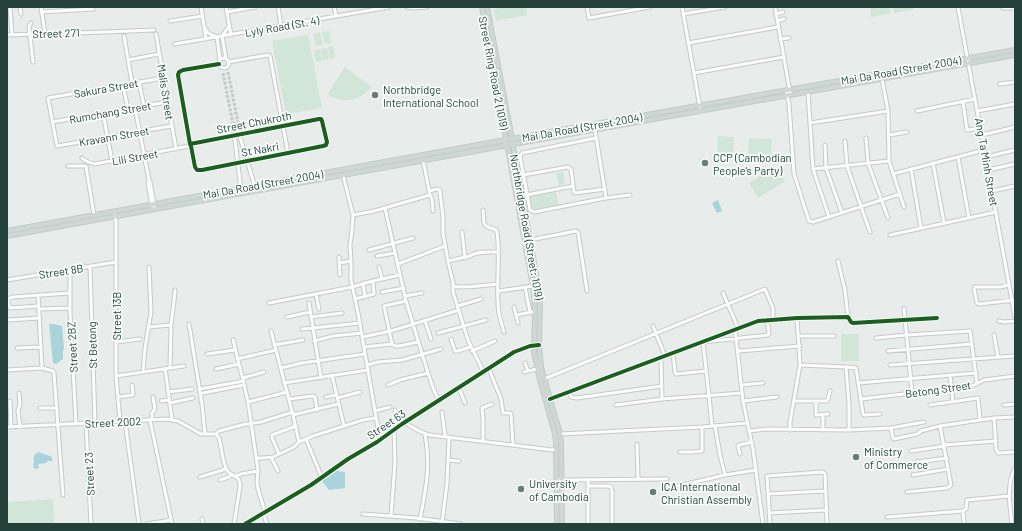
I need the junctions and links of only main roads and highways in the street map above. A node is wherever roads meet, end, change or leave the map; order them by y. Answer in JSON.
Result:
{"nodes":[{"id":1,"x":482,"y":7,"type":"edge"},
{"id":2,"x":486,"y":7,"type":"edge"},
{"id":3,"x":1015,"y":50,"type":"edge"},
{"id":4,"x":1015,"y":55,"type":"edge"},
{"id":5,"x":512,"y":139,"type":"junction"},
{"id":6,"x":507,"y":140,"type":"junction"},
{"id":7,"x":513,"y":144,"type":"junction"},
{"id":8,"x":508,"y":145,"type":"junction"},
{"id":9,"x":308,"y":176,"type":"junction"},
{"id":10,"x":280,"y":181,"type":"junction"},
{"id":11,"x":309,"y":181,"type":"junction"},
{"id":12,"x":281,"y":186,"type":"junction"},
{"id":13,"x":7,"y":230,"type":"edge"},
{"id":14,"x":7,"y":236,"type":"edge"},
{"id":15,"x":537,"y":345,"type":"junction"},
{"id":16,"x":559,"y":480,"type":"junction"},
{"id":17,"x":557,"y":524,"type":"edge"},
{"id":18,"x":563,"y":524,"type":"edge"}],
"edges":[{"from":1,"to":6,"type":"main road","name":"Street Ring Road 2 (1019)"},
{"from":2,"to":5,"type":"main road","name":"Street Ring Road 2 (1019)"},
{"from":3,"to":5,"type":"main road","name":"Mai Da Road (Street 2004)"},
{"from":4,"to":7,"type":"main road","name":"Mai Da Road (Street 2004)"},
{"from":5,"to":6,"type":"main road","name":"Mai Da Road (Street 2004)"},
{"from":5,"to":7,"type":"main road","name":"Street Ring Road 2 (1019)"},
{"from":6,"to":8,"type":"main road","name":"Street Ring Road 2 (1019)"},
{"from":6,"to":9,"type":"main road","name":"Mai Da Road (Street 2004)"},
{"from":7,"to":8,"type":"main road","name":"Mai Da Road (Street 2004)"},
{"from":7,"to":15,"type":"main road","name":"Northbridge Road (Street: 1019)"},
{"from":8,"to":11,"type":"main road","name":"Mai Da Road (Street 2004)"},
{"from":8,"to":15,"type":"main road","name":"Northbridge Road (Street: 1019)"},
{"from":9,"to":10,"type":"main road","name":"Mai Da Road (Street 2004)"},
{"from":9,"to":11,"type":"main road"},
{"from":10,"to":12,"type":"main road"},
{"from":10,"to":13,"type":"main road","name":"Mai Da Road (Street 2004)"},
{"from":11,"to":12,"type":"main road","name":"Mai Da Road (Street 2004)"},
{"from":12,"to":14,"type":"main road","name":"Mai Da Road (Street 2004)"},
{"from":15,"to":16,"type":"main road","name":"Northbridge Road (Street: 1019)"},
{"from":15,"to":16,"type":"main road","name":"Northbridge Road (Street: 1019)"},
{"from":16,"to":17,"type":"main road","name":"Northbridge Road (Street: 1019)"},
{"from":16,"to":18,"type":"main road","name":"Northbridge Road (Street: 1019)"}]}
